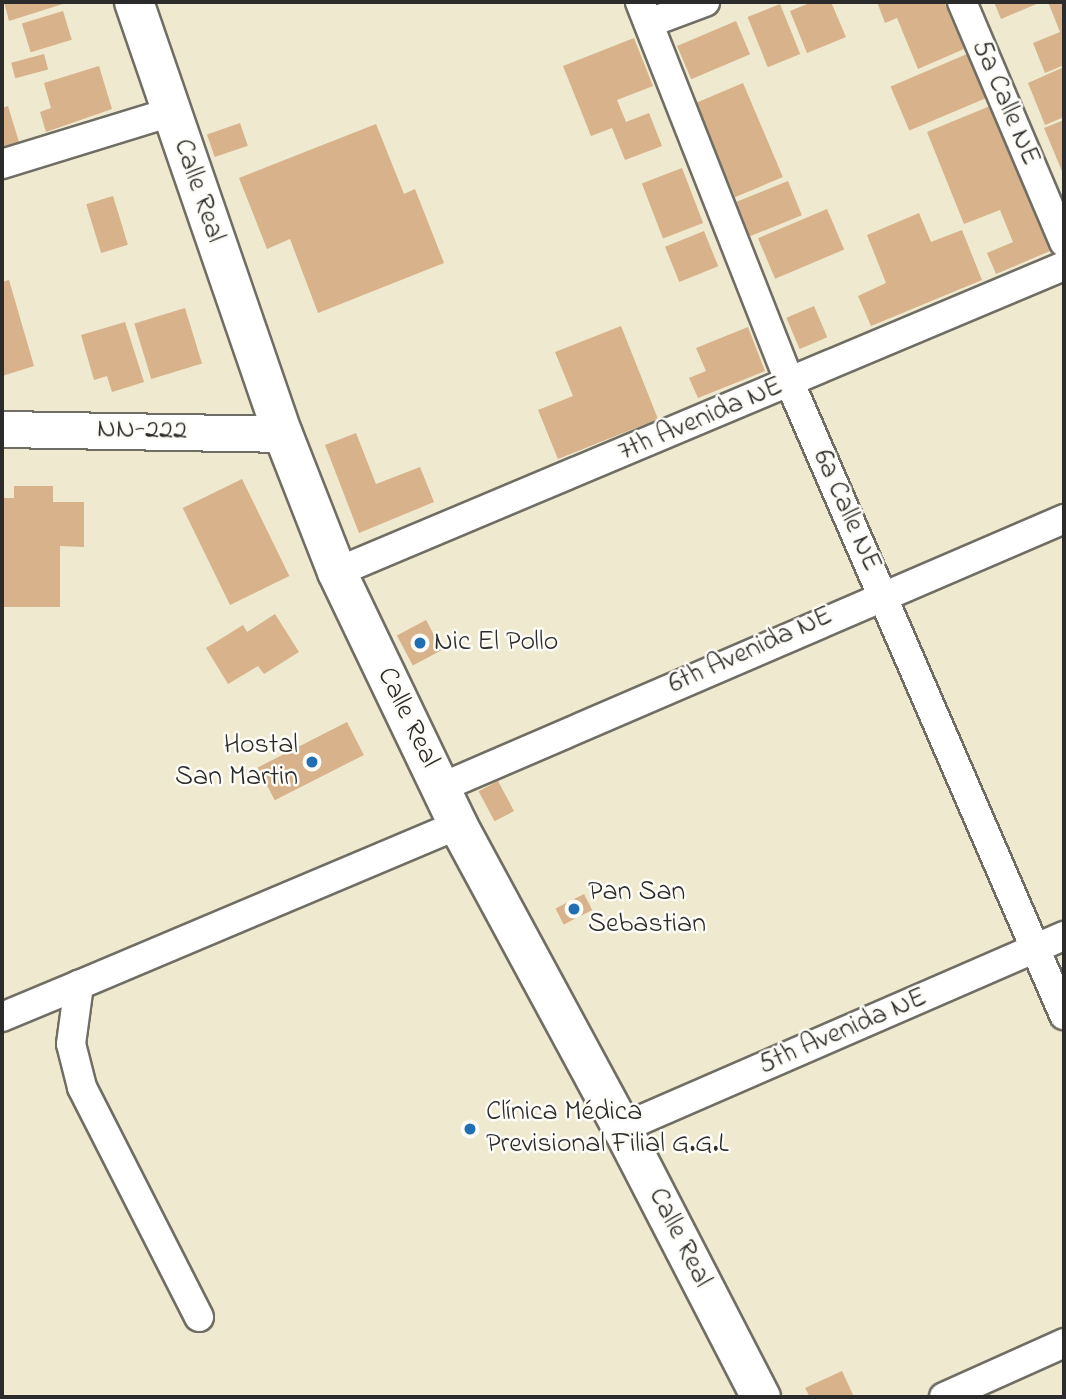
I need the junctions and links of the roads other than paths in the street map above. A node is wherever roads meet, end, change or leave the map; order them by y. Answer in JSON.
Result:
{"nodes":[{"id":1,"x":135,"y":2,"type":"edge"},
{"id":2,"x":705,"y":2,"type":"edge"},
{"id":3,"x":962,"y":2,"type":"edge"},
{"id":4,"x":645,"y":12,"type":"edge"},
{"id":5,"x":171,"y":112,"type":"junction"},
{"id":6,"x":2,"y":164,"type":"edge"},
{"id":7,"x":1064,"y":242,"type":"edge"},
{"id":8,"x":1064,"y":266,"type":"edge"},
{"id":9,"x":790,"y":383,"type":"junction"},
{"id":10,"x":2,"y":429,"type":"edge"},
{"id":11,"x":283,"y":434,"type":"junction"},
{"id":12,"x":1064,"y":519,"type":"edge"},
{"id":13,"x":337,"y":572,"type":"junction"},
{"id":14,"x":882,"y":594,"type":"junction"},
{"id":15,"x":440,"y":788,"type":"junction"},
{"id":16,"x":458,"y":825,"type":"junction"},
{"id":17,"x":1064,"y":936,"type":"edge"},
{"id":18,"x":1037,"y":947,"type":"junction"},
{"id":19,"x":79,"y":985,"type":"junction"},
{"id":20,"x":1064,"y":1016,"type":"edge"},
{"id":21,"x":2,"y":1017,"type":"edge"},
{"id":22,"x":622,"y":1128,"type":"junction"},
{"id":23,"x":199,"y":1317,"type":"dead end"},
{"id":24,"x":1064,"y":1343,"type":"edge"},
{"id":25,"x":756,"y":1396,"type":"edge"},
{"id":26,"x":944,"y":1397,"type":"edge"}],
"edges":[{"from":1,"to":5,"type":"main road","name":"Calle Real"},
{"from":2,"to":4,"type":"street"},
{"from":3,"to":7,"type":"street","name":"5a Calle NE"},
{"from":4,"to":9,"type":"street","name":"6a Calle NE"},
{"from":5,"to":6,"type":"street"},
{"from":5,"to":11,"type":"main road","name":"Calle Real"},
{"from":8,"to":9,"type":"street","name":"7th Avenida NE"},
{"from":9,"to":13,"type":"street","name":"7th Avenida NE"},
{"from":9,"to":14,"type":"street","name":"6a Calle NE"},
{"from":10,"to":11,"type":"street","name":"NN-222"},
{"from":11,"to":13,"type":"main road","name":"Calle Real"},
{"from":12,"to":14,"type":"street","name":"6th Avenida NE"},
{"from":13,"to":15,"type":"main road","name":"Calle Real"},
{"from":14,"to":15,"type":"street","name":"6th Avenida NE"},
{"from":14,"to":18,"type":"street","name":"6a Calle NE"},
{"from":15,"to":16,"type":"main road","name":"Calle Real"},
{"from":16,"to":19,"type":"street"},
{"from":16,"to":22,"type":"main road","name":"Calle Real"},
{"from":17,"to":18,"type":"street","name":"5th Avenida NE"},
{"from":18,"to":20,"type":"street","name":"6a Calle NE"},
{"from":18,"to":22,"type":"street","name":"5th Avenida NE"},
{"from":19,"to":21,"type":"street"},
{"from":19,"to":23,"type":"street"},
{"from":22,"to":25,"type":"main road","name":"Calle Real"},
{"from":24,"to":26,"type":"street"}]}
